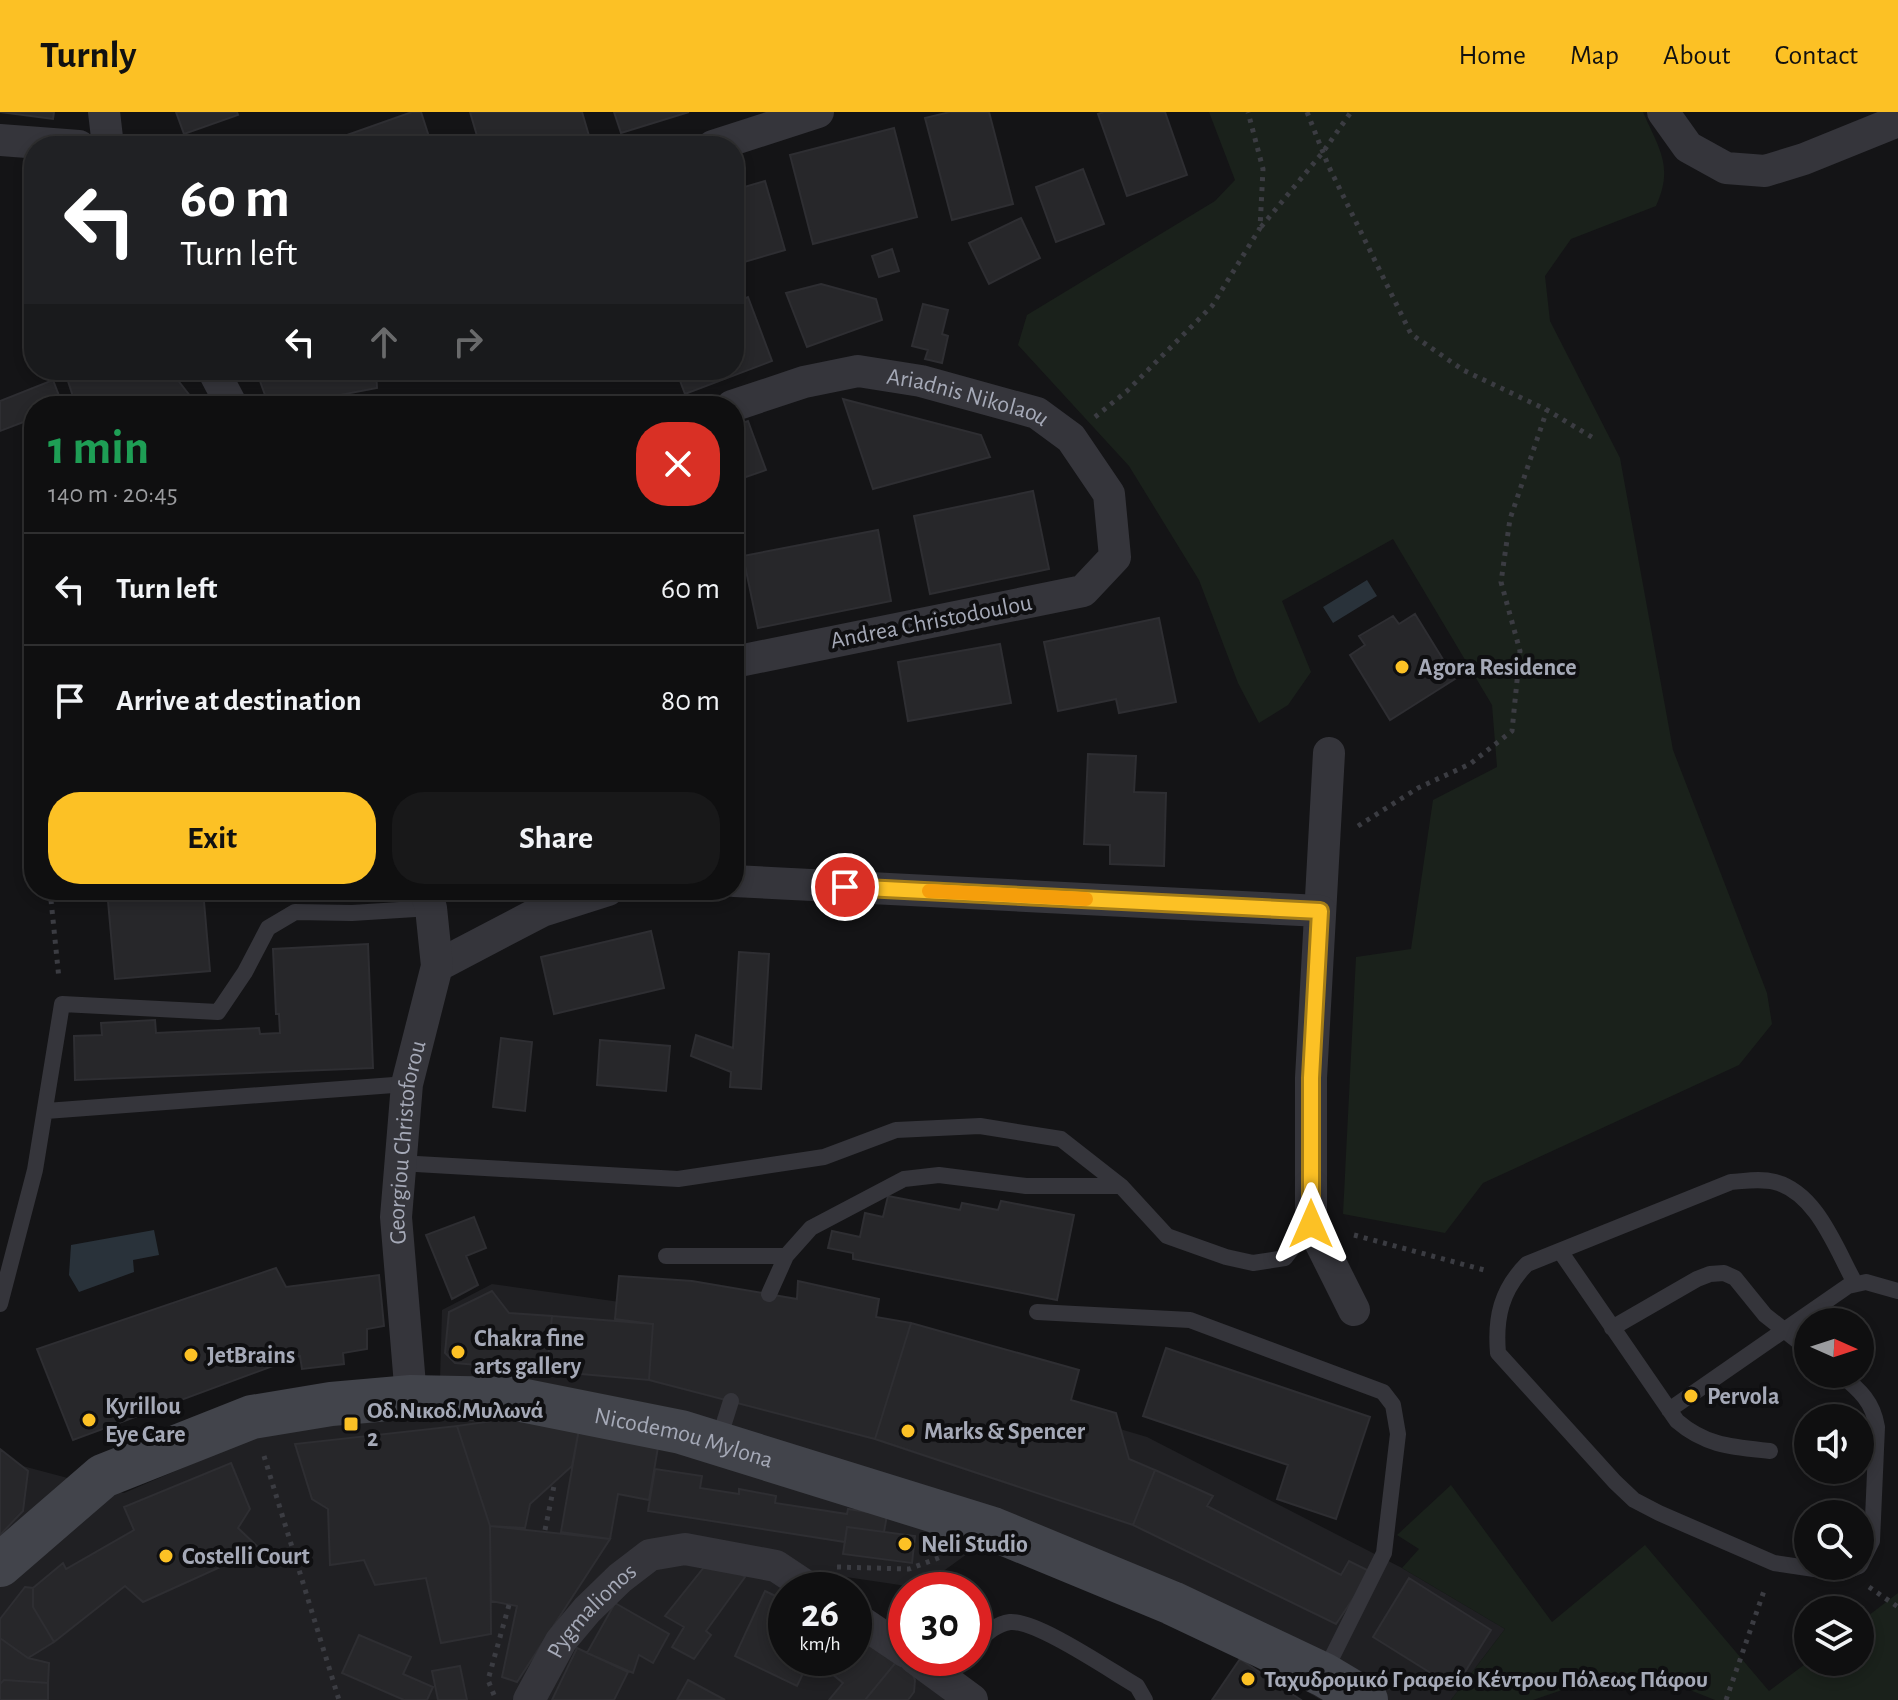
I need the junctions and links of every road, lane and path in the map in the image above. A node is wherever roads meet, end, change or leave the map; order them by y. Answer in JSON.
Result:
{"nodes":[{"id":1,"x":104,"y":112,"type":"edge"},
{"id":2,"x":818,"y":112,"type":"edge"},
{"id":3,"x":1248,"y":112,"type":"edge"},
{"id":4,"x":1307,"y":112,"type":"edge"},
{"id":5,"x":1351,"y":112,"type":"edge"},
{"id":6,"x":1663,"y":112,"type":"edge"},
{"id":7,"x":1898,"y":121,"type":"edge"},
{"id":8,"x":107,"y":136,"type":"edge"},
{"id":9,"x":744,"y":136,"type":"edge"},
{"id":10,"x":0,"y":140,"type":"edge"},
{"id":11,"x":24,"y":142,"type":"edge"},
{"id":12,"x":1323,"y":152,"type":"junction"},
{"id":13,"x":1260,"y":228,"type":"junction"},
{"id":14,"x":744,"y":402,"type":"edge"},
{"id":15,"x":1547,"y":410,"type":"junction"},
{"id":16,"x":1071,"y":438,"type":"junction"},
{"id":17,"x":1595,"y":439,"type":"dead end"},
{"id":18,"x":1115,"y":557,"type":"joint"},
{"id":19,"x":744,"y":660,"type":"edge"},
{"id":20,"x":1329,"y":753,"type":"dead end"},
{"id":21,"x":1323,"y":848,"type":"junction"},
{"id":22,"x":744,"y":882,"type":"edge"},
{"id":23,"x":51,"y":900,"type":"edge"},
{"id":24,"x":423,"y":900,"type":"edge"},
{"id":25,"x":428,"y":900,"type":"edge"},
{"id":26,"x":577,"y":900,"type":"edge"},
{"id":27,"x":1320,"y":911,"type":"junction"},
{"id":28,"x":437,"y":966,"type":"junction"},
{"id":29,"x":62,"y":1004,"type":"junction"},
{"id":30,"x":407,"y":1084,"type":"junction"},
{"id":31,"x":46,"y":1111,"type":"junction"},
{"id":32,"x":399,"y":1163,"type":"junction"},
{"id":33,"x":1121,"y":1186,"type":"junction"},
{"id":34,"x":1311,"y":1224,"type":"junction"},
{"id":35,"x":1560,"y":1251,"type":"junction"},
{"id":36,"x":666,"y":1256,"type":"dead end"},
{"id":37,"x":786,"y":1256,"type":"junction"},
{"id":38,"x":1513,"y":1278,"type":"junction"},
{"id":39,"x":1855,"y":1283,"type":"junction"},
{"id":40,"x":1898,"y":1291,"type":"edge"},
{"id":41,"x":769,"y":1294,"type":"dead end"},
{"id":42,"x":0,"y":1304,"type":"edge"},
{"id":43,"x":1354,"y":1310,"type":"dead end"},
{"id":44,"x":1037,"y":1312,"type":"dead end"},
{"id":45,"x":1612,"y":1328,"type":"junction"},
{"id":46,"x":1785,"y":1330,"type":"junction"},
{"id":47,"x":1794,"y":1337,"type":"edge"},
{"id":48,"x":1856,"y":1388,"type":"edge"},
{"id":49,"x":411,"y":1397,"type":"junction"},
{"id":50,"x":731,"y":1401,"type":"dead end"},
{"id":51,"x":1669,"y":1410,"type":"junction"},
{"id":52,"x":252,"y":1417,"type":"junction"},
{"id":53,"x":717,"y":1444,"type":"junction"},
{"id":54,"x":1770,"y":1451,"type":"dead end"},
{"id":55,"x":555,"y":1481,"type":"dead end"},
{"id":56,"x":1874,"y":1500,"type":"edge"},
{"id":57,"x":993,"y":1529,"type":"junction"},
{"id":58,"x":545,"y":1530,"type":"dead end"},
{"id":59,"x":1774,"y":1563,"type":"junction"},
{"id":60,"x":0,"y":1565,"type":"edge"},
{"id":61,"x":776,"y":1566,"type":"junction"},
{"id":62,"x":1794,"y":1566,"type":"edge"},
{"id":63,"x":785,"y":1572,"type":"edge"},
{"id":64,"x":509,"y":1605,"type":"dead end"},
{"id":65,"x":992,"y":1630,"type":"edge"},
{"id":66,"x":1324,"y":1675,"type":"junction"},
{"id":67,"x":943,"y":1678,"type":"edge"},
{"id":68,"x":339,"y":1700,"type":"edge"},
{"id":69,"x":496,"y":1700,"type":"edge"},
{"id":70,"x":529,"y":1700,"type":"edge"},
{"id":71,"x":972,"y":1700,"type":"edge"},
{"id":72,"x":1145,"y":1700,"type":"edge"},
{"id":73,"x":1366,"y":1700,"type":"edge"},
{"id":74,"x":1726,"y":1700,"type":"edge"}],
"edges":[{"from":1,"to":8,"type":"street"},
{"from":2,"to":9,"type":"street"},
{"from":3,"to":13,"type":"path"},
{"from":4,"to":12,"type":"path"},
{"from":5,"to":12,"type":"path"},
{"from":6,"to":7,"type":"street"},
{"from":10,"to":11,"type":"street"},
{"from":12,"to":13,"type":"path"},
{"from":12,"to":15,"type":"path"},
{"from":13,"to":16,"type":"path"},
{"from":14,"to":16,"type":"street","name":"Ariadnis Nikolaou"},
{"from":15,"to":17,"type":"path"},
{"from":15,"to":21,"type":"path"},
{"from":16,"to":18,"type":"street","name":"Ariadnis Nikolaou"},
{"from":18,"to":19,"type":"street","name":"Andrea Christodoulou"},
{"from":20,"to":21,"type":"street"},
{"from":21,"to":27,"type":"street"},
{"from":22,"to":27,"type":"street"},
{"from":23,"to":29,"type":"path"},
{"from":24,"to":29,"type":"lane"},
{"from":25,"to":28,"type":"street","name":"Georgiou Christoforou"},
{"from":26,"to":28,"type":"street"},
{"from":27,"to":34,"type":"street"},
{"from":28,"to":30,"type":"street","name":"Georgiou Christoforou"},
{"from":29,"to":31,"type":"lane"},
{"from":30,"to":31,"type":"lane"},
{"from":30,"to":32,"type":"street","name":"Georgiou Christoforou"},
{"from":31,"to":42,"type":"lane"},
{"from":32,"to":33,"type":"lane"},
{"from":32,"to":49,"type":"street","name":"Georgiou Christoforou"},
{"from":33,"to":34,"type":"lane"},
{"from":33,"to":37,"type":"lane"},
{"from":34,"to":38,"type":"path"},
{"from":34,"to":43,"type":"street"},
{"from":35,"to":38,"type":"lane"},
{"from":35,"to":39,"type":"lane"},
{"from":35,"to":45,"type":"lane"},
{"from":36,"to":37,"type":"lane"},
{"from":37,"to":41,"type":"lane"},
{"from":38,"to":59,"type":"lane"},
{"from":39,"to":40,"type":"lane"},
{"from":39,"to":46,"type":"lane"},
{"from":44,"to":66,"type":"lane"},
{"from":45,"to":46,"type":"lane"},
{"from":45,"to":51,"type":"lane"},
{"from":46,"to":47,"type":"lane"},
{"from":46,"to":51,"type":"lane"},
{"from":48,"to":56,"type":"lane"},
{"from":49,"to":52,"type":"main road","name":"Nicodemou Mylona"},
{"from":49,"to":53,"type":"main road","name":"Nicodemou Mylona"},
{"from":50,"to":53,"type":"lane"},
{"from":51,"to":54,"type":"lane"},
{"from":52,"to":60,"type":"main road","name":"Nicodemou Mylona"},
{"from":52,"to":68,"type":"path"},
{"from":53,"to":57,"type":"main road","name":"Nicodemou Mylona"},
{"from":55,"to":58,"type":"path"},
{"from":57,"to":61,"type":"path"},
{"from":57,"to":66,"type":"main road","name":"Nicodemou Mylona"},
{"from":59,"to":62,"type":"lane"},
{"from":59,"to":74,"type":"path"},
{"from":61,"to":63,"type":"street","name":"Pygmalionos"},
{"from":61,"to":70,"type":"street","name":"Pygmalionos"},
{"from":64,"to":69,"type":"path"},
{"from":65,"to":72,"type":"lane"},
{"from":66,"to":73,"type":"main road","name":"Nicodemou Mylona"},
{"from":67,"to":71,"type":"street"}]}
